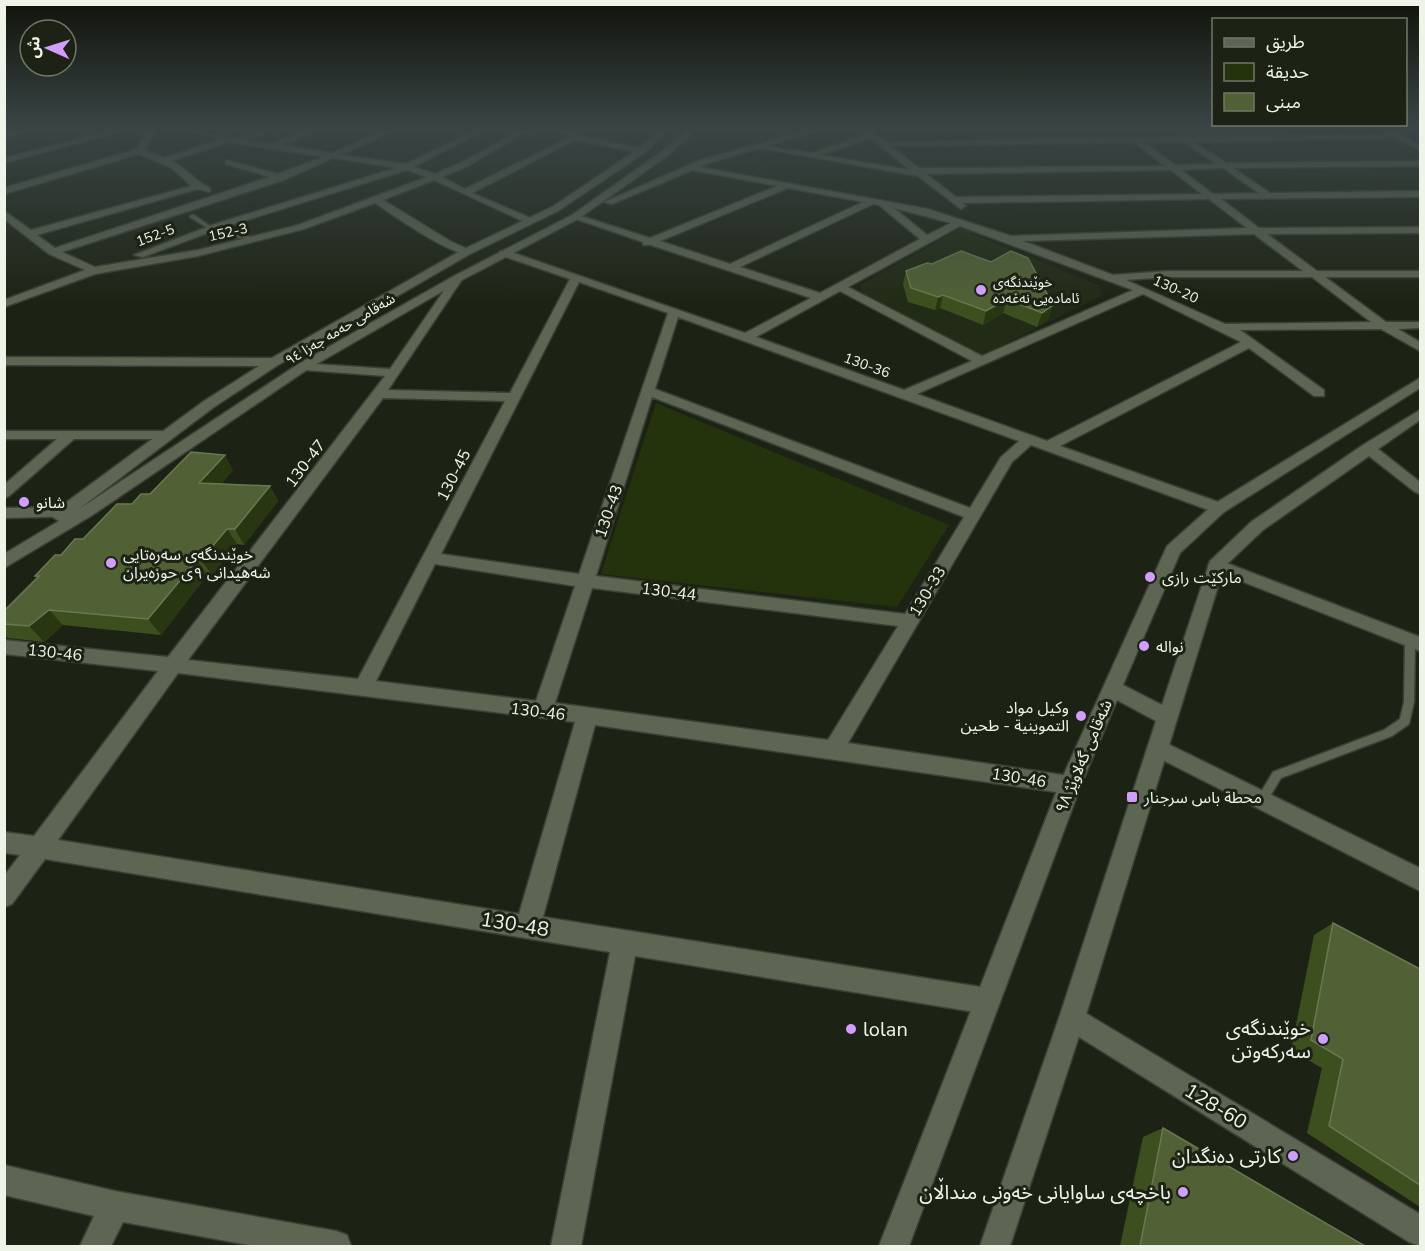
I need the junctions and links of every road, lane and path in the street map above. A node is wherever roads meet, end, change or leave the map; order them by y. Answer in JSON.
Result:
{"nodes":[{"id":1,"x":195,"y":187,"type":"edge"},
{"id":2,"x":203,"y":187,"type":"edge"},
{"id":3,"x":254,"y":187,"type":"edge"},
{"id":4,"x":342,"y":187,"type":"edge"},
{"id":5,"x":407,"y":187,"type":"edge"},
{"id":6,"x":454,"y":187,"type":"edge"},
{"id":7,"x":477,"y":187,"type":"edge"},
{"id":8,"x":586,"y":187,"type":"edge"},
{"id":9,"x":620,"y":187,"type":"edge"},
{"id":10,"x":644,"y":187,"type":"edge"},
{"id":11,"x":781,"y":187,"type":"edge"},
{"id":12,"x":800,"y":187,"type":"edge"},
{"id":13,"x":938,"y":187,"type":"edge"},
{"id":14,"x":1199,"y":187,"type":"edge"},
{"id":15,"x":1256,"y":187,"type":"edge"},
{"id":16,"x":465,"y":193,"type":"junction"},
{"id":17,"x":1420,"y":194,"type":"edge"},
{"id":18,"x":1266,"y":195,"type":"junction"},
{"id":19,"x":1211,"y":196,"type":"junction"},
{"id":20,"x":224,"y":198,"type":"junction"},
{"id":21,"x":375,"y":199,"type":"junction"},
{"id":22,"x":952,"y":200,"type":"junction"},
{"id":23,"x":877,"y":202,"type":"junction"},
{"id":24,"x":970,"y":213,"type":"dead end"},
{"id":25,"x":4,"y":214,"type":"edge"},
{"id":26,"x":192,"y":216,"type":"dead end"},
{"id":27,"x":575,"y":217,"type":"junction"},
{"id":28,"x":979,"y":219,"type":"dead end"},
{"id":29,"x":530,"y":221,"type":"junction"},
{"id":30,"x":959,"y":222,"type":"junction"},
{"id":31,"x":211,"y":228,"type":"junction"},
{"id":32,"x":1420,"y":230,"type":"edge"},
{"id":33,"x":1256,"y":231,"type":"junction"},
{"id":34,"x":29,"y":234,"type":"junction"},
{"id":35,"x":222,"y":234,"type":"dead end"},
{"id":36,"x":1006,"y":238,"type":"junction"},
{"id":37,"x":259,"y":239,"type":"junction"},
{"id":38,"x":927,"y":240,"type":"junction"},
{"id":39,"x":647,"y":243,"type":"junction"},
{"id":40,"x":53,"y":252,"type":"junction"},
{"id":41,"x":466,"y":252,"type":"junction"},
{"id":42,"x":504,"y":253,"type":"junction"},
{"id":43,"x":730,"y":268,"type":"junction"},
{"id":44,"x":95,"y":271,"type":"junction"},
{"id":45,"x":1313,"y":274,"type":"junction"},
{"id":46,"x":1420,"y":274,"type":"edge"},
{"id":47,"x":1109,"y":277,"type":"junction"},
{"id":48,"x":458,"y":278,"type":"junction"},
{"id":49,"x":576,"y":278,"type":"junction"},
{"id":50,"x":840,"y":287,"type":"junction"},
{"id":51,"x":1143,"y":290,"type":"junction"},
{"id":52,"x":821,"y":297,"type":"junction"},
{"id":53,"x":4,"y":304,"type":"edge"},
{"id":54,"x":675,"y":311,"type":"junction"},
{"id":55,"x":1381,"y":324,"type":"junction"},
{"id":56,"x":1420,"y":325,"type":"edge"},
{"id":57,"x":1223,"y":327,"type":"junction"},
{"id":58,"x":747,"y":337,"type":"junction"},
{"id":59,"x":1251,"y":342,"type":"junction"},
{"id":60,"x":1420,"y":347,"type":"edge"},
{"id":61,"x":982,"y":361,"type":"junction"},
{"id":62,"x":6,"y":362,"type":"edge"},
{"id":63,"x":274,"y":362,"type":"junction"},
{"id":64,"x":304,"y":366,"type":"junction"},
{"id":65,"x":394,"y":374,"type":"junction"},
{"id":66,"x":1420,"y":382,"type":"edge"},
{"id":67,"x":648,"y":391,"type":"junction"},
{"id":68,"x":1319,"y":393,"type":"dead end"},
{"id":69,"x":379,"y":394,"type":"junction"},
{"id":70,"x":904,"y":395,"type":"junction"},
{"id":71,"x":514,"y":397,"type":"junction"},
{"id":72,"x":1420,"y":414,"type":"edge"},
{"id":73,"x":4,"y":435,"type":"edge"},
{"id":74,"x":70,"y":435,"type":"junction"},
{"id":75,"x":168,"y":435,"type":"junction"},
{"id":76,"x":1028,"y":440,"type":"junction"},
{"id":77,"x":1046,"y":447,"type":"junction"},
{"id":78,"x":1312,"y":448,"type":"junction"},
{"id":79,"x":1368,"y":448,"type":"junction"},
{"id":80,"x":1344,"y":464,"type":"junction"},
{"id":81,"x":1420,"y":489,"type":"edge"},
{"id":82,"x":4,"y":493,"type":"edge"},
{"id":83,"x":1219,"y":508,"type":"junction"},
{"id":84,"x":4,"y":513,"type":"edge"},
{"id":85,"x":973,"y":515,"type":"junction"},
{"id":86,"x":66,"y":517,"type":"junction"},
{"id":87,"x":51,"y":522,"type":"junction"},
{"id":88,"x":4,"y":523,"type":"edge"},
{"id":89,"x":430,"y":558,"type":"junction"},
{"id":90,"x":4,"y":561,"type":"edge"},
{"id":91,"x":1216,"y":565,"type":"junction"},
{"id":92,"x":584,"y":581,"type":"junction"},
{"id":93,"x":909,"y":621,"type":"junction"},
{"id":94,"x":1415,"y":642,"type":"edge"},
{"id":95,"x":4,"y":647,"type":"edge"},
{"id":96,"x":173,"y":665,"type":"junction"},
{"id":97,"x":1112,"y":688,"type":"junction"},
{"id":98,"x":362,"y":689,"type":"junction"},
{"id":99,"x":543,"y":711,"type":"junction"},
{"id":100,"x":587,"y":717,"type":"junction"},
{"id":101,"x":1168,"y":718,"type":"junction"},
{"id":102,"x":834,"y":748,"type":"junction"},
{"id":103,"x":1158,"y":748,"type":"junction"},
{"id":104,"x":1070,"y":785,"type":"junction"},
{"id":105,"x":1262,"y":800,"type":"junction"},
{"id":106,"x":4,"y":842,"type":"edge"},
{"id":107,"x":42,"y":846,"type":"junction"},
{"id":108,"x":1420,"y":880,"type":"edge"},
{"id":109,"x":4,"y":896,"type":"edge"},
{"id":110,"x":528,"y":926,"type":"junction"},
{"id":111,"x":625,"y":941,"type":"junction"},
{"id":112,"x":987,"y":1001,"type":"junction"},
{"id":113,"x":1072,"y":1018,"type":"junction"},
{"id":114,"x":4,"y":1180,"type":"edge"},
{"id":115,"x":115,"y":1206,"type":"junction"},
{"id":116,"x":1420,"y":1231,"type":"edge"},
{"id":117,"x":95,"y":1246,"type":"edge"},
{"id":118,"x":336,"y":1246,"type":"edge"},
{"id":119,"x":566,"y":1246,"type":"edge"},
{"id":120,"x":894,"y":1246,"type":"edge"},
{"id":121,"x":995,"y":1246,"type":"edge"}],
"edges":[{"from":1,"to":34,"type":"street"},
{"from":2,"to":20,"type":"street"},
{"from":3,"to":20,"type":"street"},
{"from":4,"to":31,"type":"street","name":"152-5"},
{"from":5,"to":21,"type":"street","name":"152-3"},
{"from":6,"to":16,"type":"street"},
{"from":7,"to":16,"type":"street"},
{"from":8,"to":29,"type":"street","name":"شەقامی حەمە جەزا ٩٤"},
{"from":9,"to":27,"type":"street","name":"شەقامی حەمە جەزا ٩٤"},
{"from":10,"to":27,"type":"street"},
{"from":11,"to":39,"type":"street"},
{"from":12,"to":23,"type":"street"},
{"from":13,"to":22,"type":"street"},
{"from":14,"to":19,"type":"street"},
{"from":15,"to":18,"type":"street"},
{"from":16,"to":29,"type":"street"},
{"from":17,"to":18,"type":"street"},
{"from":18,"to":19,"type":"street"},
{"from":19,"to":22,"type":"street"},
{"from":19,"to":33,"type":"street"},
{"from":20,"to":40,"type":"street"},
{"from":21,"to":37,"type":"street","name":"152-3"},
{"from":21,"to":41,"type":"street"},
{"from":22,"to":24,"type":"street"},
{"from":23,"to":30,"type":"street"},
{"from":23,"to":38,"type":"street"},
{"from":23,"to":43,"type":"street"},
{"from":25,"to":34,"type":"street"},
{"from":26,"to":31,"type":"lane"},
{"from":27,"to":39,"type":"street"},
{"from":27,"to":42,"type":"street","name":"شەقامی حەمە جەزا ٩٤"},
{"from":28,"to":36,"type":"street"},
{"from":29,"to":41,"type":"street","name":"شەقامی حەمە جەزا ٩٤"},
{"from":30,"to":36,"type":"street"},
{"from":30,"to":38,"type":"street"},
{"from":31,"to":44,"type":"street","name":"152-5"},
{"from":32,"to":33,"type":"street"},
{"from":33,"to":36,"type":"street"},
{"from":33,"to":45,"type":"street"},
{"from":34,"to":40,"type":"street"},
{"from":35,"to":37,"type":"lane"},
{"from":36,"to":47,"type":"street","name":"130-20"},
{"from":37,"to":44,"type":"street","name":"152-3"},
{"from":38,"to":50,"type":"street"},
{"from":39,"to":43,"type":"street"},
{"from":40,"to":44,"type":"street"},
{"from":41,"to":63,"type":"street","name":"شەقامی حەمە جەزا ٩٤"},
{"from":42,"to":48,"type":"street","name":"شەقامی حەمە جەزا ٩٤"},
{"from":42,"to":49,"type":"street","name":"130-36"},
{"from":43,"to":52,"type":"street"},
{"from":44,"to":53,"type":"street","name":"152-5"},
{"from":45,"to":46,"type":"street"},
{"from":45,"to":47,"type":"street"},
{"from":45,"to":55,"type":"street"},
{"from":47,"to":51,"type":"street","name":"130-20"},
{"from":48,"to":64,"type":"street","name":"شەقامی حەمە جەزا ٩٤"},
{"from":48,"to":65,"type":"street","name":"130-47"},
{"from":49,"to":54,"type":"street","name":"130-36"},
{"from":49,"to":71,"type":"street","name":"130-45"},
{"from":50,"to":52,"type":"street"},
{"from":50,"to":61,"type":"street"},
{"from":51,"to":57,"type":"street","name":"130-20"},
{"from":51,"to":61,"type":"street"},
{"from":52,"to":58,"type":"street"},
{"from":54,"to":58,"type":"street","name":"130-36"},
{"from":54,"to":67,"type":"street","name":"130-43"},
{"from":55,"to":56,"type":"street"},
{"from":55,"to":57,"type":"street"},
{"from":55,"to":60,"type":"street"},
{"from":57,"to":59,"type":"street","name":"130-20"},
{"from":58,"to":70,"type":"street","name":"130-36"},
{"from":59,"to":68,"type":"street","name":"130-20"},
{"from":59,"to":77,"type":"street"},
{"from":61,"to":70,"type":"street"},
{"from":62,"to":63,"type":"street"},
{"from":63,"to":75,"type":"street","name":"شەقامی حەمە جەزا ٩٤"},
{"from":64,"to":65,"type":"street"},
{"from":64,"to":86,"type":"street","name":"شەقامی حەمە جەزا ٩٤"},
{"from":65,"to":69,"type":"street","name":"130-47"},
{"from":66,"to":78,"type":"street","name":"شەقامی گەلاوێژ ٩٨"},
{"from":67,"to":85,"type":"street"},
{"from":67,"to":92,"type":"street","name":"130-43"},
{"from":69,"to":71,"type":"street"},
{"from":69,"to":96,"type":"street","name":"130-47"},
{"from":70,"to":76,"type":"street","name":"130-36"},
{"from":71,"to":89,"type":"street","name":"130-45"},
{"from":72,"to":79,"type":"street"},
{"from":73,"to":74,"type":"street"},
{"from":74,"to":75,"type":"street"},
{"from":74,"to":82,"type":"street"},
{"from":75,"to":86,"type":"street","name":"شەقامی حەمە جەزا ٩٤"},
{"from":76,"to":77,"type":"street","name":"130-36"},
{"from":76,"to":85,"type":"street","name":"130-33"},
{"from":77,"to":83,"type":"street","name":"130-36"},
{"from":78,"to":80,"type":"street"},
{"from":78,"to":83,"type":"street","name":"شەقامی گەلاوێژ ٩٨"},
{"from":79,"to":80,"type":"street"},
{"from":79,"to":81,"type":"street"},
{"from":80,"to":91,"type":"street"},
{"from":83,"to":97,"type":"street","name":"شەقامی گەلاوێژ ٩٨"},
{"from":84,"to":86,"type":"street"},
{"from":85,"to":93,"type":"street","name":"130-33"},
{"from":86,"to":87,"type":"street"},
{"from":86,"to":90,"type":"street","name":"شەقامی حەمە جەزا ٩٤"},
{"from":87,"to":88,"type":"street"},
{"from":87,"to":90,"type":"street","name":"شەقامی حەمە جەزا ٩٤"},
{"from":89,"to":92,"type":"street","name":"130-44"},
{"from":89,"to":98,"type":"street","name":"130-45"},
{"from":91,"to":94,"type":"street"},
{"from":91,"to":101,"type":"street"},
{"from":92,"to":93,"type":"street","name":"130-44"},
{"from":92,"to":99,"type":"street","name":"130-43"},
{"from":93,"to":102,"type":"street","name":"130-33"},
{"from":94,"to":105,"type":"lane"},
{"from":95,"to":96,"type":"street","name":"130-46"},
{"from":96,"to":98,"type":"street","name":"130-46"},
{"from":96,"to":107,"type":"street","name":"130-47"},
{"from":97,"to":101,"type":"street"},
{"from":97,"to":104,"type":"street","name":"شەقامی گەلاوێژ ٩٨"},
{"from":98,"to":99,"type":"street","name":"130-46"},
{"from":99,"to":100,"type":"street","name":"130-46"},
{"from":100,"to":102,"type":"street","name":"130-46"},
{"from":100,"to":110,"type":"street"},
{"from":101,"to":103,"type":"street"},
{"from":102,"to":104,"type":"street","name":"130-46"},
{"from":103,"to":105,"type":"street"},
{"from":103,"to":113,"type":"street"},
{"from":104,"to":112,"type":"street","name":"شەقامی گەلاوێژ ٩٨"},
{"from":105,"to":108,"type":"street"},
{"from":106,"to":107,"type":"street","name":"130-48"},
{"from":107,"to":109,"type":"street","name":"130-47"},
{"from":107,"to":110,"type":"street","name":"130-48"},
{"from":110,"to":111,"type":"street","name":"130-48"},
{"from":111,"to":112,"type":"street","name":"130-48"},
{"from":111,"to":119,"type":"street"},
{"from":112,"to":120,"type":"street","name":"شەقامی گەلاوێژ ٩٨"},
{"from":113,"to":116,"type":"street","name":"128-60"},
{"from":113,"to":121,"type":"street"},
{"from":114,"to":115,"type":"street"},
{"from":115,"to":117,"type":"street"},
{"from":115,"to":118,"type":"street"}]}
